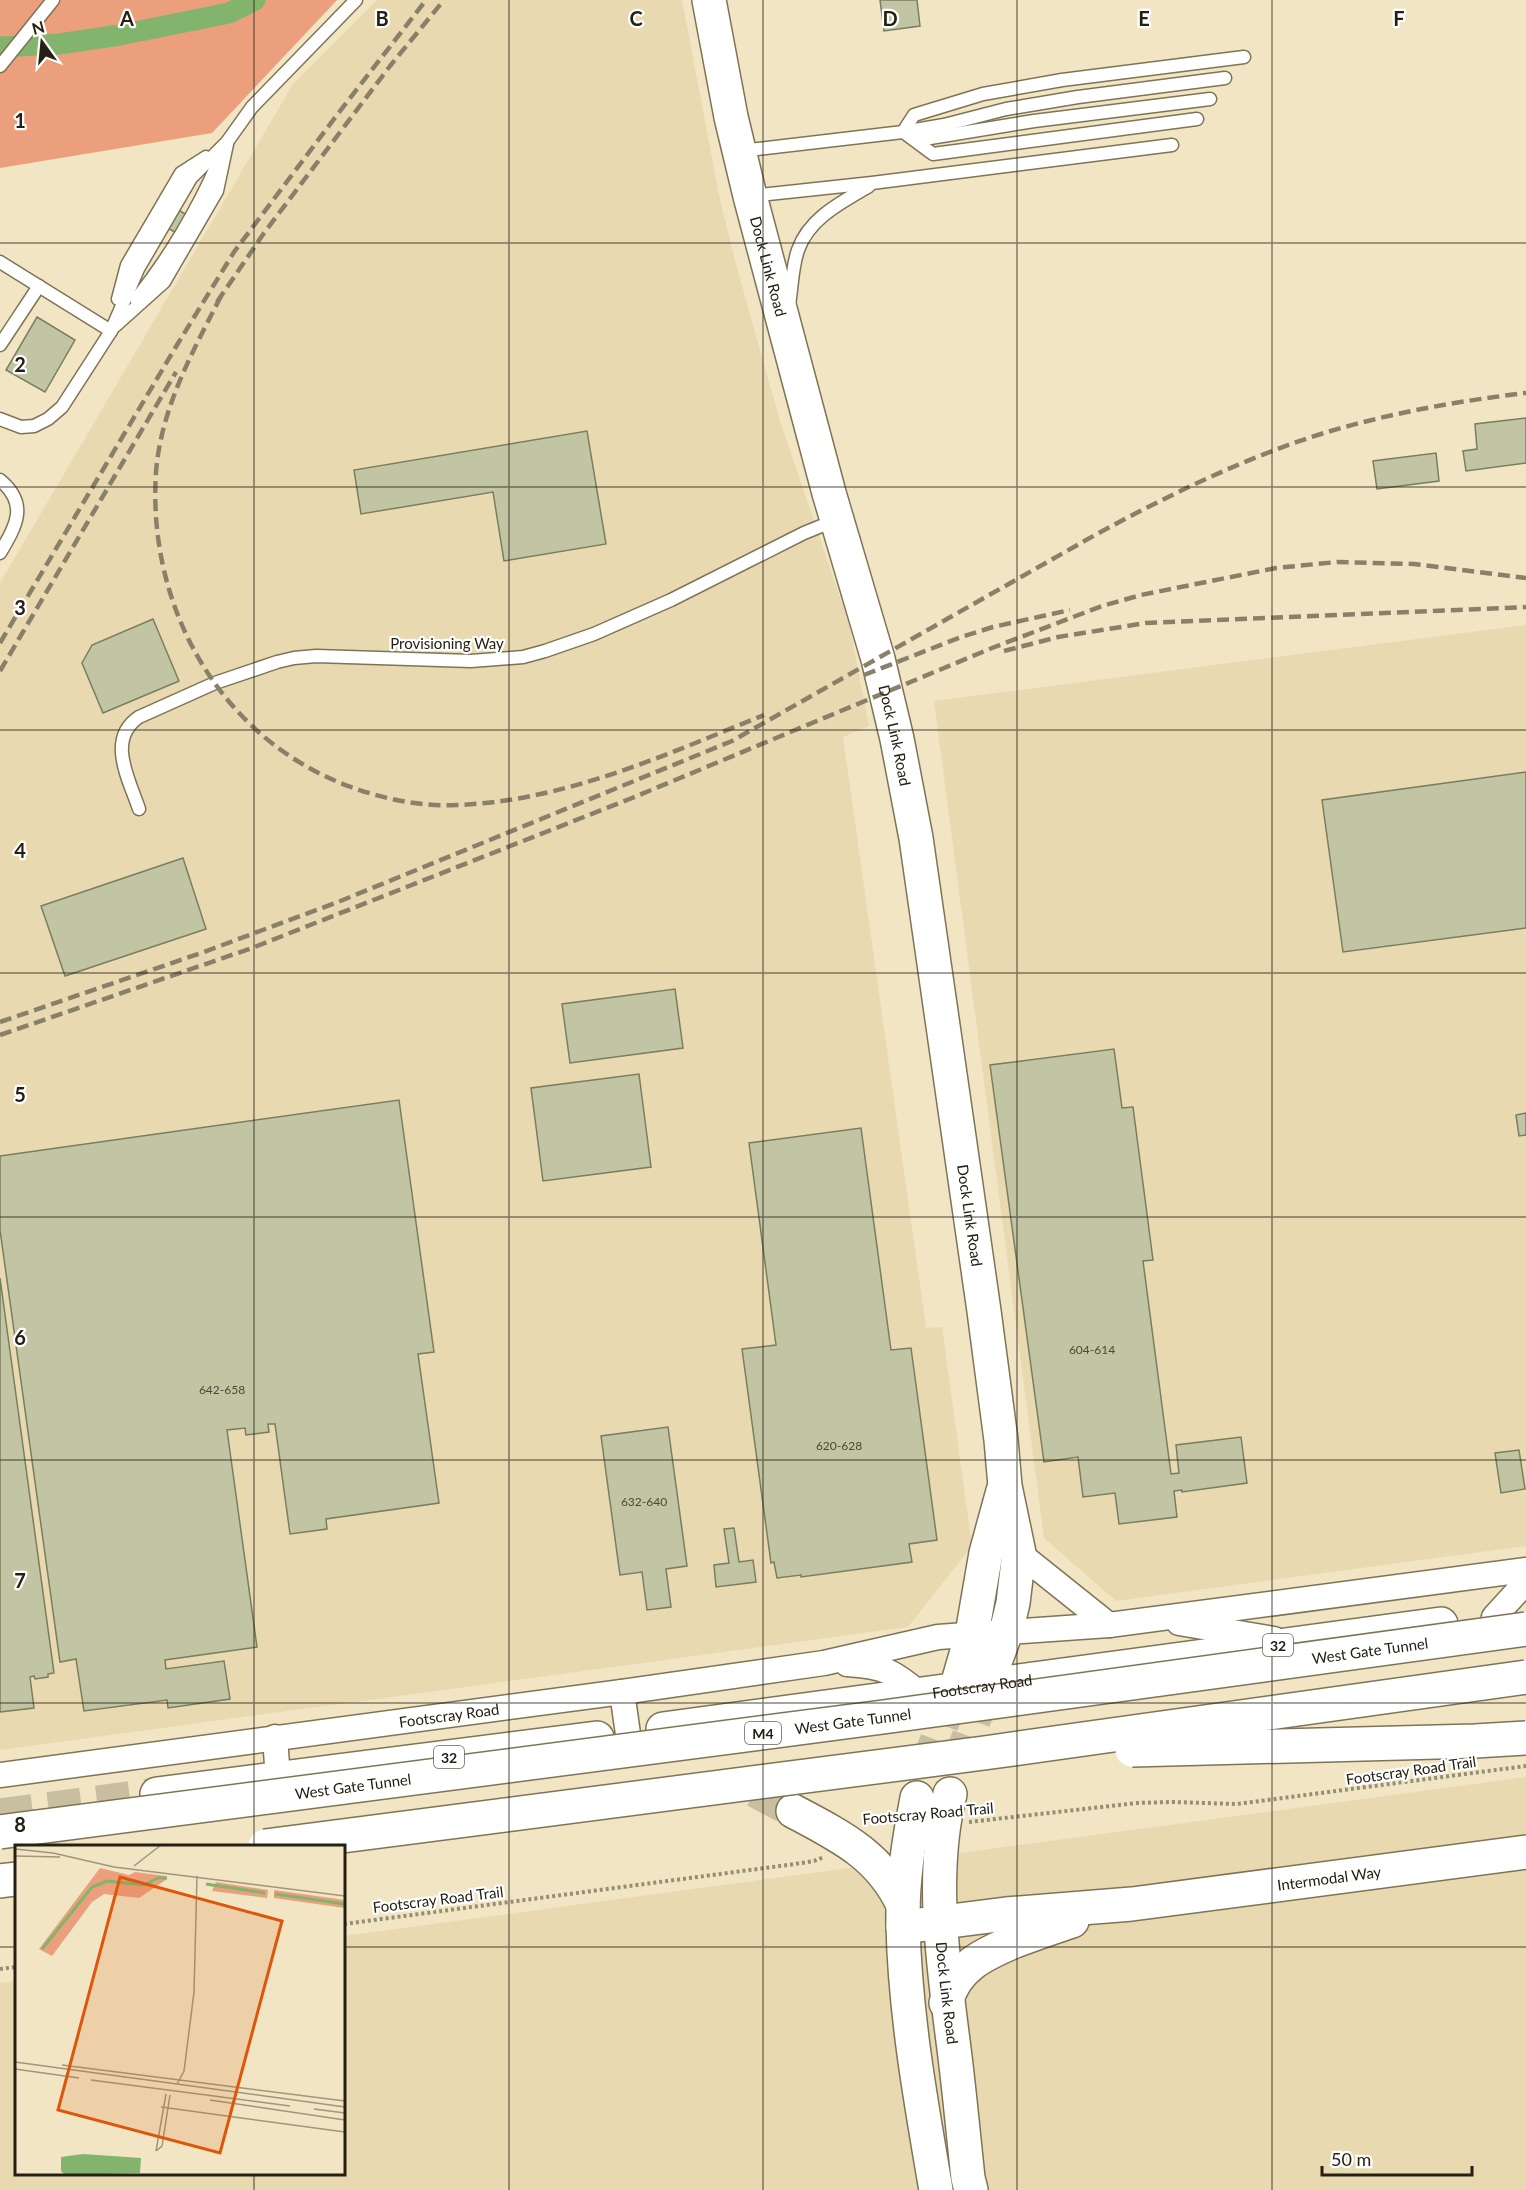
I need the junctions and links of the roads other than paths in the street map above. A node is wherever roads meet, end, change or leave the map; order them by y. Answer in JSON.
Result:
{"nodes":[{"id":1,"x":52,"y":0,"type":"edge"},
{"id":2,"x":356,"y":0,"type":"edge"},
{"id":3,"x":709,"y":0,"type":"edge"},
{"id":4,"x":1244,"y":57,"type":"dead end"},
{"id":5,"x":4,"y":62,"type":"edge"},
{"id":6,"x":1225,"y":78,"type":"dead end"},
{"id":7,"x":1210,"y":99,"type":"dead end"},
{"id":8,"x":1197,"y":119,"type":"dead end"},
{"id":9,"x":903,"y":132,"type":"junction"},
{"id":10,"x":227,"y":142,"type":"junction"},
{"id":11,"x":1172,"y":146,"type":"dead end"},
{"id":12,"x":740,"y":152,"type":"junction"},
{"id":13,"x":872,"y":183,"type":"junction"},
{"id":14,"x":750,"y":196,"type":"junction"},
{"id":15,"x":0,"y":262,"type":"edge"},
{"id":16,"x":39,"y":286,"type":"junction"},
{"id":17,"x":785,"y":330,"type":"junction"},
{"id":18,"x":111,"y":331,"type":"junction"},
{"id":19,"x":0,"y":345,"type":"edge"},
{"id":20,"x":0,"y":419,"type":"edge"},
{"id":21,"x":0,"y":480,"type":"edge"},
{"id":22,"x":837,"y":519,"type":"junction"},
{"id":23,"x":0,"y":553,"type":"edge"},
{"id":24,"x":139,"y":809,"type":"dead end"},
{"id":25,"x":1005,"y":1486,"type":"junction"},
{"id":26,"x":1019,"y":1552,"type":"junction"},
{"id":27,"x":1526,"y":1570,"type":"edge"},
{"id":28,"x":1526,"y":1582,"type":"edge"},
{"id":29,"x":1510,"y":1615,"type":"edge"},
{"id":30,"x":1153,"y":1619,"type":"junction"},
{"id":31,"x":1109,"y":1624,"type":"junction"},
{"id":32,"x":1526,"y":1629,"type":"edge"},
{"id":33,"x":1006,"y":1632,"type":"junction"},
{"id":34,"x":972,"y":1634,"type":"junction"},
{"id":35,"x":1302,"y":1642,"type":"junction"},
{"id":36,"x":824,"y":1663,"type":"junction"},
{"id":37,"x":1526,"y":1677,"type":"edge"},
{"id":38,"x":971,"y":1687,"type":"junction"},
{"id":39,"x":622,"y":1692,"type":"junction"},
{"id":40,"x":922,"y":1695,"type":"junction"},
{"id":41,"x":628,"y":1734,"type":"junction"},
{"id":42,"x":275,"y":1737,"type":"junction"},
{"id":43,"x":1526,"y":1738,"type":"edge"},
{"id":44,"x":984,"y":1753,"type":"junction"},
{"id":45,"x":0,"y":1775,"type":"edge"},
{"id":46,"x":278,"y":1779,"type":"junction"},
{"id":47,"x":157,"y":1794,"type":"tunnel mouth"},
{"id":48,"x":917,"y":1798,"type":"tunnel mouth"},
{"id":49,"x":947,"y":1809,"type":"road end"},
{"id":50,"x":794,"y":1811,"type":"tunnel mouth"},
{"id":51,"x":0,"y":1832,"type":"edge"},
{"id":52,"x":273,"y":1845,"type":"edge"},
{"id":53,"x":1526,"y":1852,"type":"edge"},
{"id":54,"x":15,"y":1879,"type":"edge"},
{"id":55,"x":0,"y":1881,"type":"edge"},
{"id":56,"x":1132,"y":1904,"type":"junction"},
{"id":57,"x":903,"y":1916,"type":"junction"},
{"id":58,"x":940,"y":1922,"type":"junction"},
{"id":59,"x":946,"y":2002,"type":"junction"},
{"id":60,"x":936,"y":2190,"type":"edge"},
{"id":61,"x":971,"y":2190,"type":"edge"}],
"edges":[{"from":1,"to":5,"type":"lane"},
{"from":2,"to":10,"type":"lane"},
{"from":3,"to":12,"type":"main road","name":"Dock Link Road"},
{"from":4,"to":9,"type":"lane"},
{"from":6,"to":9,"type":"lane"},
{"from":7,"to":9,"type":"lane"},
{"from":8,"to":9,"type":"lane"},
{"from":9,"to":12,"type":"lane"},
{"from":10,"to":18,"type":"lane"},
{"from":10,"to":18,"type":"lane"},
{"from":10,"to":18,"type":"lane"},
{"from":10,"to":18,"type":"lane"},
{"from":11,"to":13,"type":"lane"},
{"from":12,"to":14,"type":"main road","name":"Dock Link Road"},
{"from":13,"to":14,"type":"lane"},
{"from":13,"to":17,"type":"lane"},
{"from":14,"to":17,"type":"main road","name":"Dock Link Road"},
{"from":15,"to":16,"type":"lane"},
{"from":16,"to":18,"type":"lane"},
{"from":16,"to":19,"type":"lane"},
{"from":17,"to":22,"type":"main road","name":"Dock Link Road"},
{"from":18,"to":20,"type":"lane"},
{"from":21,"to":23,"type":"lane"},
{"from":22,"to":24,"type":"lane","name":"Provisioning Way"},
{"from":22,"to":25,"type":"main road","name":"Dock Link Road"},
{"from":25,"to":26,"type":"main road","name":"Dock Link Road"},
{"from":25,"to":34,"type":"main road","name":"Dock Link Road"},
{"from":26,"to":31,"type":"street"},
{"from":26,"to":33,"type":"main road","name":"Dock Link Road"},
{"from":27,"to":30,"type":"street","name":"Footscray Road"},
{"from":28,"to":29,"type":"street","name":"Footscray Road"},
{"from":29,"to":35,"type":"main road","name":"Footscray Road","number":"32"},
{"from":30,"to":31,"type":"street","name":"Footscray Road"},
{"from":30,"to":35,"type":"street","name":"Footscray Road"},
{"from":31,"to":33,"type":"street","name":"Footscray Road"},
{"from":32,"to":51,"type":"main road","name":"West Gate Tunnel","number":"M4","bridge":true},
{"from":33,"to":34,"type":"street","name":"Footscray Road"},
{"from":33,"to":38,"type":"main road","name":"Dock Link Road"},
{"from":34,"to":36,"type":"street","name":"Footscray Road"},
{"from":34,"to":38,"type":"main road","name":"Dock Link Road"},
{"from":35,"to":38,"type":"main road","name":"Footscray Road","number":"32"},
{"from":36,"to":39,"type":"street","name":"Footscray Road"},
{"from":36,"to":40,"type":"street"},
{"from":37,"to":44,"type":"main road","bridge":true},
{"from":38,"to":40,"type":"main road","name":"Footscray Road","number":"32"},
{"from":39,"to":41,"type":"street"},
{"from":39,"to":42,"type":"street","name":"Footscray Road"},
{"from":40,"to":41,"type":"main road","name":"Footscray Road","number":"32"},
{"from":41,"to":46,"type":"main road","name":"Footscray Road","number":"32"},
{"from":42,"to":45,"type":"street","name":"Footscray Road"},
{"from":42,"to":46,"type":"street"},
{"from":43,"to":44,"type":"main road","bridge":true},
{"from":44,"to":52,"type":"main road","bridge":true},
{"from":46,"to":47,"type":"main road","name":"Footscray Road","number":"32"},
{"from":48,"to":57,"type":"main road"},
{"from":49,"to":58,"type":"main road","name":"Dock Link Road"},
{"from":50,"to":57,"type":"main road"},
{"from":53,"to":56,"type":"main road","name":"Intermodal Way"},
{"from":54,"to":55,"type":"main road"},
{"from":56,"to":58,"type":"main road","name":"Intermodal Way"},
{"from":56,"to":59,"type":"main road","name":"Intermodal Way"},
{"from":57,"to":58,"type":"main road","name":"Intermodal Way"},
{"from":57,"to":60,"type":"main road"},
{"from":58,"to":59,"type":"main road","name":"Dock Link Road"},
{"from":59,"to":61,"type":"main road","name":"Dock Link Road"}]}
